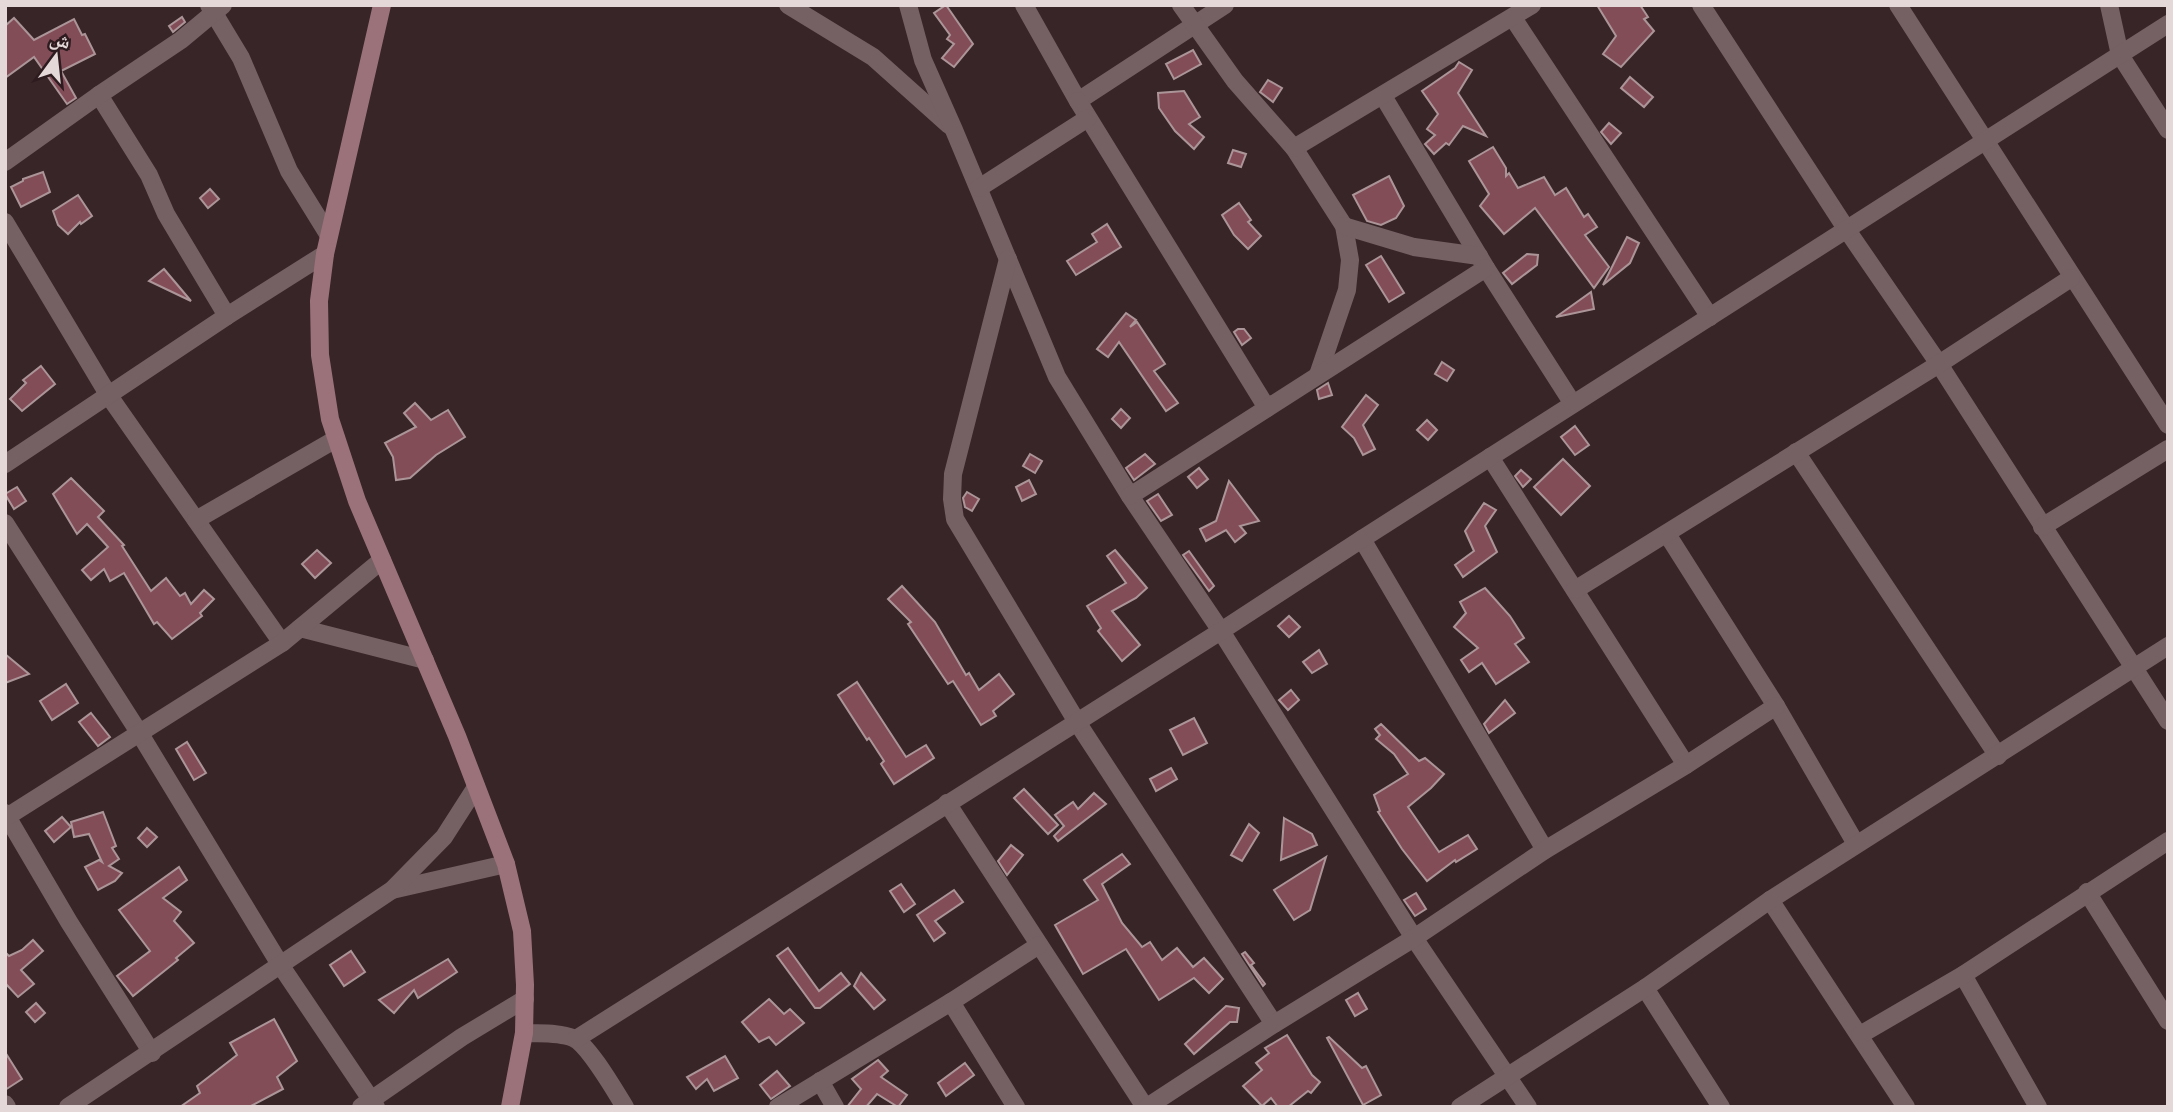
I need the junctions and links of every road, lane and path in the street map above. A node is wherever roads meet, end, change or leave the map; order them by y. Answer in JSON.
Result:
{"nodes":[{"id":1,"x":382,"y":5,"type":"edge"},
{"id":2,"x":788,"y":5,"type":"edge"},
{"id":3,"x":908,"y":5,"type":"edge"},
{"id":4,"x":1024,"y":5,"type":"edge"},
{"id":5,"x":1181,"y":5,"type":"edge"},
{"id":6,"x":1225,"y":5,"type":"edge"},
{"id":7,"x":1532,"y":5,"type":"edge"},
{"id":8,"x":1701,"y":5,"type":"edge"},
{"id":9,"x":1898,"y":5,"type":"edge"},
{"id":10,"x":2109,"y":5,"type":"edge"},
{"id":11,"x":215,"y":8,"type":"edge"},
{"id":12,"x":1513,"y":18,"type":"junction"},
{"id":13,"x":2168,"y":24,"type":"edge"},
{"id":14,"x":1195,"y":26,"type":"junction"},
{"id":15,"x":2120,"y":55,"type":"junction"},
{"id":16,"x":99,"y":95,"type":"junction"},
{"id":17,"x":1383,"y":96,"type":"junction"},
{"id":18,"x":1078,"y":101,"type":"junction"},
{"id":19,"x":1088,"y":118,"type":"junction"},
{"id":20,"x":954,"y":130,"type":"junction"},
{"id":21,"x":2168,"y":130,"type":"edge"},
{"id":22,"x":1986,"y":140,"type":"junction"},
{"id":23,"x":1294,"y":148,"type":"junction"},
{"id":24,"x":5,"y":162,"type":"edge"},
{"id":25,"x":979,"y":188,"type":"junction"},
{"id":26,"x":5,"y":222,"type":"edge"},
{"id":27,"x":1344,"y":226,"type":"junction"},
{"id":28,"x":1847,"y":230,"type":"junction"},
{"id":29,"x":328,"y":234,"type":"junction"},
{"id":30,"x":325,"y":254,"type":"junction"},
{"id":31,"x":1008,"y":259,"type":"junction"},
{"id":32,"x":1482,"y":262,"type":"junction"},
{"id":33,"x":2071,"y":278,"type":"junction"},
{"id":34,"x":227,"y":316,"type":"junction"},
{"id":35,"x":1710,"y":317,"type":"junction"},
{"id":36,"x":1940,"y":364,"type":"junction"},
{"id":37,"x":1318,"y":375,"type":"junction"},
{"id":38,"x":109,"y":396,"type":"junction"},
{"id":39,"x":1573,"y":404,"type":"junction"},
{"id":40,"x":1267,"y":408,"type":"junction"},
{"id":41,"x":2168,"y":425,"type":"edge"},
{"id":42,"x":337,"y":439,"type":"junction"},
{"id":43,"x":2168,"y":449,"type":"edge"},
{"id":44,"x":1796,"y":452,"type":"junction"},
{"id":45,"x":1490,"y":457,"type":"junction"},
{"id":46,"x":5,"y":464,"type":"edge"},
{"id":47,"x":1130,"y":496,"type":"junction"},
{"id":48,"x":195,"y":520,"type":"junction"},
{"id":49,"x":5,"y":523,"type":"edge"},
{"id":50,"x":2042,"y":527,"type":"junction"},
{"id":51,"x":1667,"y":534,"type":"junction"},
{"id":52,"x":1362,"y":539,"type":"junction"},
{"id":53,"x":382,"y":560,"type":"junction"},
{"id":54,"x":1575,"y":590,"type":"junction"},
{"id":55,"x":300,"y":628,"type":"junction"},
{"id":56,"x":1221,"y":631,"type":"junction"},
{"id":57,"x":282,"y":643,"type":"junction"},
{"id":58,"x":2168,"y":646,"type":"edge"},
{"id":59,"x":425,"y":660,"type":"junction"},
{"id":60,"x":2133,"y":669,"type":"junction"},
{"id":61,"x":1776,"y":706,"type":"junction"},
{"id":62,"x":2168,"y":721,"type":"edge"},
{"id":63,"x":1077,"y":722,"type":"junction"},
{"id":64,"x":140,"y":734,"type":"junction"},
{"id":65,"x":1998,"y":756,"type":"junction"},
{"id":66,"x":1686,"y":765,"type":"junction"},
{"id":67,"x":476,"y":786,"type":"junction"},
{"id":68,"x":947,"y":803,"type":"junction"},
{"id":69,"x":6,"y":816,"type":"edge"},
{"id":70,"x":2168,"y":841,"type":"edge"},
{"id":71,"x":1856,"y":844,"type":"junction"},
{"id":72,"x":1545,"y":850,"type":"junction"},
{"id":73,"x":506,"y":864,"type":"junction"},
{"id":74,"x":392,"y":890,"type":"junction"},
{"id":75,"x":2087,"y":892,"type":"junction"},
{"id":76,"x":1770,"y":900,"type":"junction"},
{"id":77,"x":1414,"y":938,"type":"junction"},
{"id":78,"x":1039,"y":945,"type":"junction"},
{"id":79,"x":281,"y":966,"type":"junction"},
{"id":80,"x":1963,"y":975,"type":"junction"},
{"id":81,"x":1645,"y":988,"type":"junction"},
{"id":82,"x":525,"y":999,"type":"junction"},
{"id":83,"x":951,"y":1002,"type":"junction"},
{"id":84,"x":2168,"y":1021,"type":"edge"},
{"id":85,"x":1274,"y":1024,"type":"junction"},
{"id":86,"x":524,"y":1033,"type":"junction"},
{"id":87,"x":1860,"y":1035,"type":"junction"},
{"id":88,"x":576,"y":1039,"type":"junction"},
{"id":89,"x":152,"y":1052,"type":"junction"},
{"id":90,"x":1509,"y":1075,"type":"junction"},
{"id":91,"x":820,"y":1081,"type":"junction"},
{"id":92,"x":369,"y":1105,"type":"edge"},
{"id":93,"x":68,"y":1107,"type":"edge"},
{"id":94,"x":510,"y":1107,"type":"edge"},
{"id":95,"x":625,"y":1107,"type":"edge"},
{"id":96,"x":778,"y":1107,"type":"edge"},
{"id":97,"x":835,"y":1107,"type":"edge"},
{"id":98,"x":1016,"y":1107,"type":"edge"},
{"id":99,"x":1146,"y":1107,"type":"edge"},
{"id":100,"x":1460,"y":1107,"type":"edge"},
{"id":101,"x":1528,"y":1107,"type":"edge"},
{"id":102,"x":1721,"y":1107,"type":"edge"},
{"id":103,"x":1906,"y":1107,"type":"edge"},
{"id":104,"x":2038,"y":1107,"type":"edge"}],
"edges":[{"from":1,"to":29,"type":"main road"},
{"from":2,"to":20,"type":"street"},
{"from":3,"to":20,"type":"street"},
{"from":4,"to":18,"type":"street"},
{"from":5,"to":14,"type":"street"},
{"from":6,"to":14,"type":"street"},
{"from":7,"to":12,"type":"street"},
{"from":8,"to":28,"type":"street"},
{"from":9,"to":22,"type":"street"},
{"from":10,"to":15,"type":"street"},
{"from":11,"to":16,"type":"street"},
{"from":11,"to":29,"type":"street"},
{"from":12,"to":17,"type":"street"},
{"from":12,"to":35,"type":"street"},
{"from":13,"to":15,"type":"street"},
{"from":14,"to":18,"type":"street"},
{"from":14,"to":23,"type":"street"},
{"from":15,"to":21,"type":"street"},
{"from":15,"to":22,"type":"street"},
{"from":16,"to":24,"type":"street"},
{"from":16,"to":34,"type":"street"},
{"from":17,"to":23,"type":"street"},
{"from":17,"to":32,"type":"street"},
{"from":18,"to":19,"type":"street"},
{"from":19,"to":25,"type":"street"},
{"from":19,"to":40,"type":"street"},
{"from":20,"to":25,"type":"street"},
{"from":22,"to":28,"type":"street"},
{"from":22,"to":33,"type":"street"},
{"from":23,"to":27,"type":"street"},
{"from":25,"to":31,"type":"street"},
{"from":26,"to":38,"type":"street"},
{"from":27,"to":32,"type":"street"},
{"from":27,"to":37,"type":"street"},
{"from":28,"to":35,"type":"street"},
{"from":28,"to":36,"type":"street"},
{"from":29,"to":30,"type":"main road"},
{"from":30,"to":34,"type":"street"},
{"from":30,"to":42,"type":"main road"},
{"from":31,"to":47,"type":"street"},
{"from":31,"to":63,"type":"street"},
{"from":32,"to":37,"type":"street"},
{"from":32,"to":39,"type":"street"},
{"from":33,"to":36,"type":"street"},
{"from":33,"to":41,"type":"street"},
{"from":34,"to":38,"type":"street"},
{"from":35,"to":39,"type":"street"},
{"from":36,"to":44,"type":"street"},
{"from":36,"to":50,"type":"street"},
{"from":37,"to":40,"type":"street"},
{"from":38,"to":46,"type":"street"},
{"from":38,"to":48,"type":"street"},
{"from":39,"to":45,"type":"street"},
{"from":40,"to":47,"type":"street"},
{"from":42,"to":48,"type":"street"},
{"from":42,"to":53,"type":"main road"},
{"from":43,"to":50,"type":"street"},
{"from":44,"to":51,"type":"street"},
{"from":44,"to":65,"type":"street"},
{"from":45,"to":52,"type":"street"},
{"from":45,"to":54,"type":"street"},
{"from":47,"to":56,"type":"street"},
{"from":48,"to":57,"type":"street"},
{"from":49,"to":64,"type":"street"},
{"from":50,"to":60,"type":"street"},
{"from":51,"to":54,"type":"street"},
{"from":51,"to":61,"type":"street"},
{"from":52,"to":56,"type":"street"},
{"from":52,"to":72,"type":"street"},
{"from":53,"to":55,"type":"street"},
{"from":53,"to":59,"type":"main road"},
{"from":54,"to":66,"type":"street"},
{"from":55,"to":57,"type":"street"},
{"from":55,"to":59,"type":"street"},
{"from":56,"to":63,"type":"street"},
{"from":56,"to":77,"type":"street"},
{"from":57,"to":64,"type":"street"},
{"from":58,"to":60,"type":"street"},
{"from":59,"to":67,"type":"main road"},
{"from":60,"to":62,"type":"street"},
{"from":60,"to":65,"type":"street"},
{"from":61,"to":66,"type":"street"},
{"from":61,"to":71,"type":"street"},
{"from":63,"to":68,"type":"street"},
{"from":63,"to":85,"type":"street"},
{"from":64,"to":69,"type":"street"},
{"from":64,"to":79,"type":"street"},
{"from":65,"to":71,"type":"street"},
{"from":66,"to":72,"type":"street"},
{"from":67,"to":73,"type":"main road"},
{"from":67,"to":74,"type":"street"},
{"from":68,"to":78,"type":"street"},
{"from":68,"to":88,"type":"street"},
{"from":69,"to":89,"type":"street"},
{"from":70,"to":75,"type":"street"},
{"from":71,"to":76,"type":"street"},
{"from":72,"to":77,"type":"street"},
{"from":73,"to":74,"type":"street"},
{"from":73,"to":82,"type":"main road"},
{"from":74,"to":79,"type":"street"},
{"from":75,"to":80,"type":"street"},
{"from":75,"to":84,"type":"street"},
{"from":76,"to":81,"type":"street"},
{"from":76,"to":87,"type":"street"},
{"from":77,"to":85,"type":"street"},
{"from":77,"to":90,"type":"street"},
{"from":78,"to":83,"type":"street"},
{"from":78,"to":99,"type":"street"},
{"from":79,"to":89,"type":"street"},
{"from":79,"to":92,"type":"street"},
{"from":80,"to":87,"type":"street"},
{"from":80,"to":104,"type":"street"},
{"from":81,"to":90,"type":"street"},
{"from":81,"to":102,"type":"street"},
{"from":82,"to":86,"type":"main road"},
{"from":82,"to":92,"type":"street"},
{"from":83,"to":91,"type":"street"},
{"from":83,"to":98,"type":"street"},
{"from":85,"to":99,"type":"street"},
{"from":86,"to":88,"type":"street"},
{"from":86,"to":94,"type":"main road"},
{"from":87,"to":103,"type":"street"},
{"from":88,"to":95,"type":"street"},
{"from":89,"to":93,"type":"street"},
{"from":90,"to":100,"type":"street"},
{"from":90,"to":101,"type":"street"},
{"from":91,"to":96,"type":"street"},
{"from":91,"to":97,"type":"street"}]}
